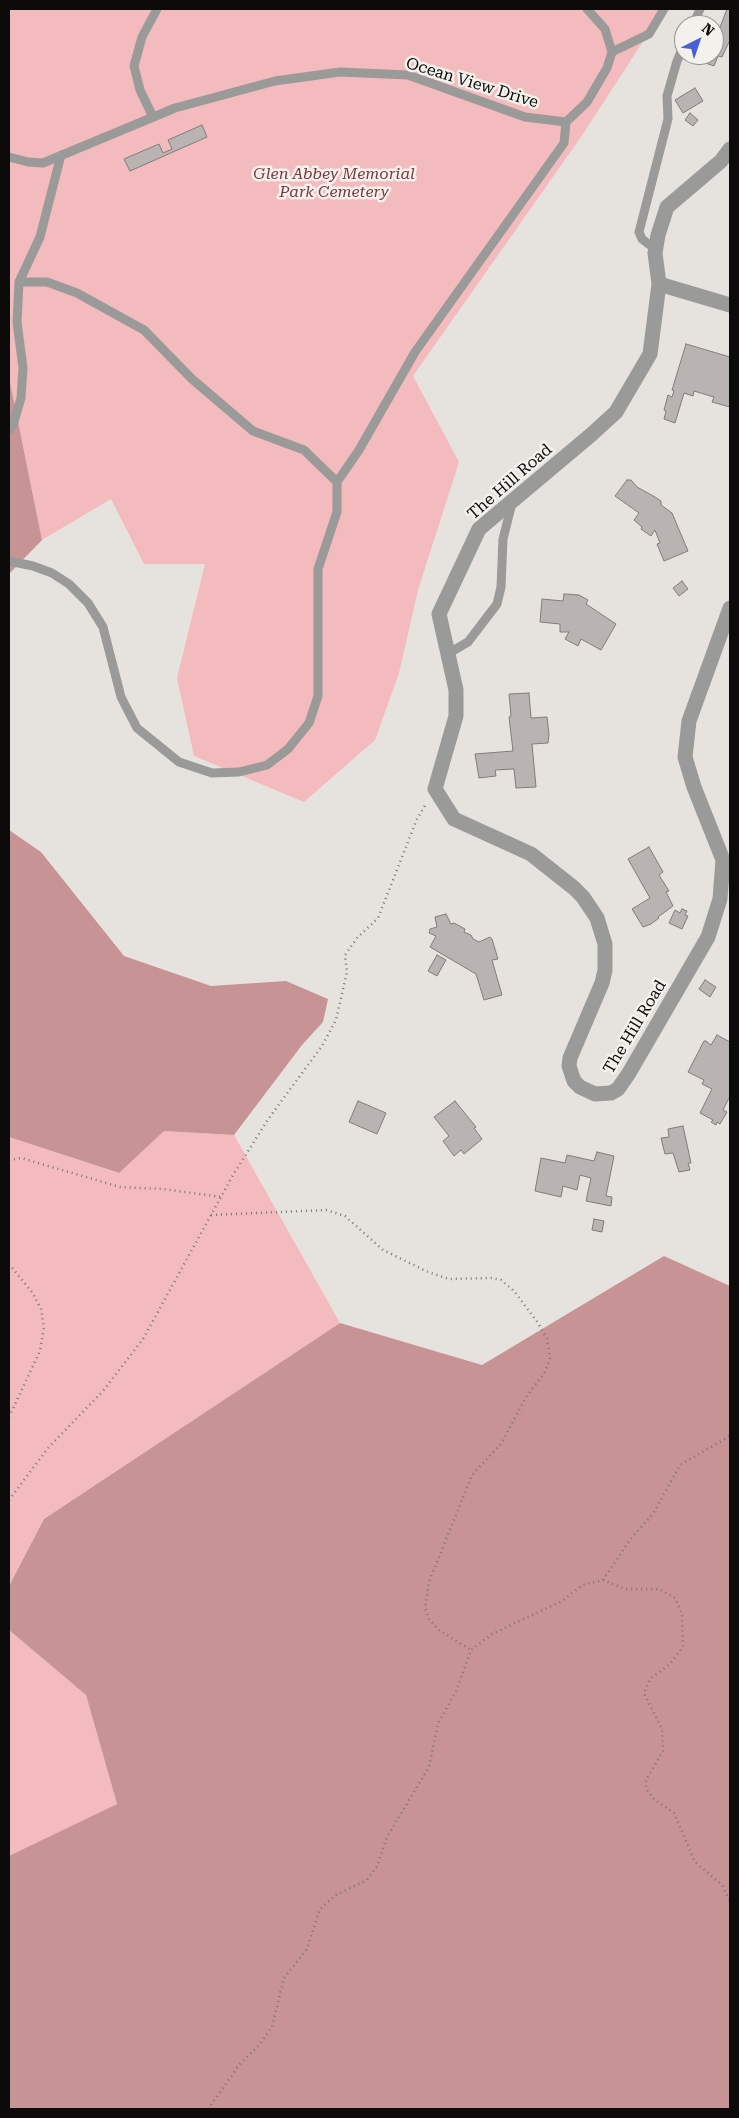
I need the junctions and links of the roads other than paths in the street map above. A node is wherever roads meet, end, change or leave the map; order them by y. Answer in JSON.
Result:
{"nodes":[{"id":1,"x":157,"y":9,"type":"edge"},
{"id":2,"x":587,"y":9,"type":"edge"},
{"id":3,"x":664,"y":9,"type":"edge"},
{"id":4,"x":612,"y":52,"type":"junction"},
{"id":5,"x":676,"y":65,"type":"edge"},
{"id":6,"x":153,"y":117,"type":"junction"},
{"id":7,"x":566,"y":122,"type":"junction"},
{"id":8,"x":730,"y":150,"type":"edge"},
{"id":9,"x":61,"y":155,"type":"junction"},
{"id":10,"x":9,"y":157,"type":"edge"},
{"id":11,"x":655,"y":249,"type":"junction"},
{"id":12,"x":19,"y":282,"type":"junction"},
{"id":13,"x":659,"y":284,"type":"junction"},
{"id":14,"x":730,"y":305,"type":"edge"},
{"id":15,"x":9,"y":430,"type":"edge"},
{"id":16,"x":337,"y":482,"type":"junction"},
{"id":17,"x":513,"y":500,"type":"junction"},
{"id":18,"x":9,"y":561,"type":"edge"},
{"id":19,"x":730,"y":608,"type":"edge"},
{"id":20,"x":449,"y":653,"type":"junction"}],
"edges":[{"from":1,"to":6,"type":"lane"},
{"from":2,"to":4,"type":"lane"},
{"from":3,"to":4,"type":"lane"},
{"from":4,"to":7,"type":"lane"},
{"from":5,"to":11,"type":"lane"},
{"from":6,"to":7,"type":"lane","name":"Ocean View Drive"},
{"from":6,"to":9,"type":"lane","name":"Ocean View Drive"},
{"from":7,"to":16,"type":"lane"},
{"from":8,"to":11,"type":"street","name":"The Hill Road"},
{"from":9,"to":10,"type":"lane","name":"Ocean View Drive"},
{"from":9,"to":12,"type":"lane"},
{"from":11,"to":13,"type":"street","name":"The Hill Road"},
{"from":12,"to":15,"type":"lane"},
{"from":12,"to":16,"type":"lane"},
{"from":13,"to":14,"type":"street"},
{"from":13,"to":17,"type":"street","name":"The Hill Road"},
{"from":16,"to":18,"type":"lane"},
{"from":17,"to":20,"type":"lane"},
{"from":17,"to":20,"type":"street","name":"The Hill Road"},
{"from":19,"to":20,"type":"street","name":"The Hill Road"}]}
